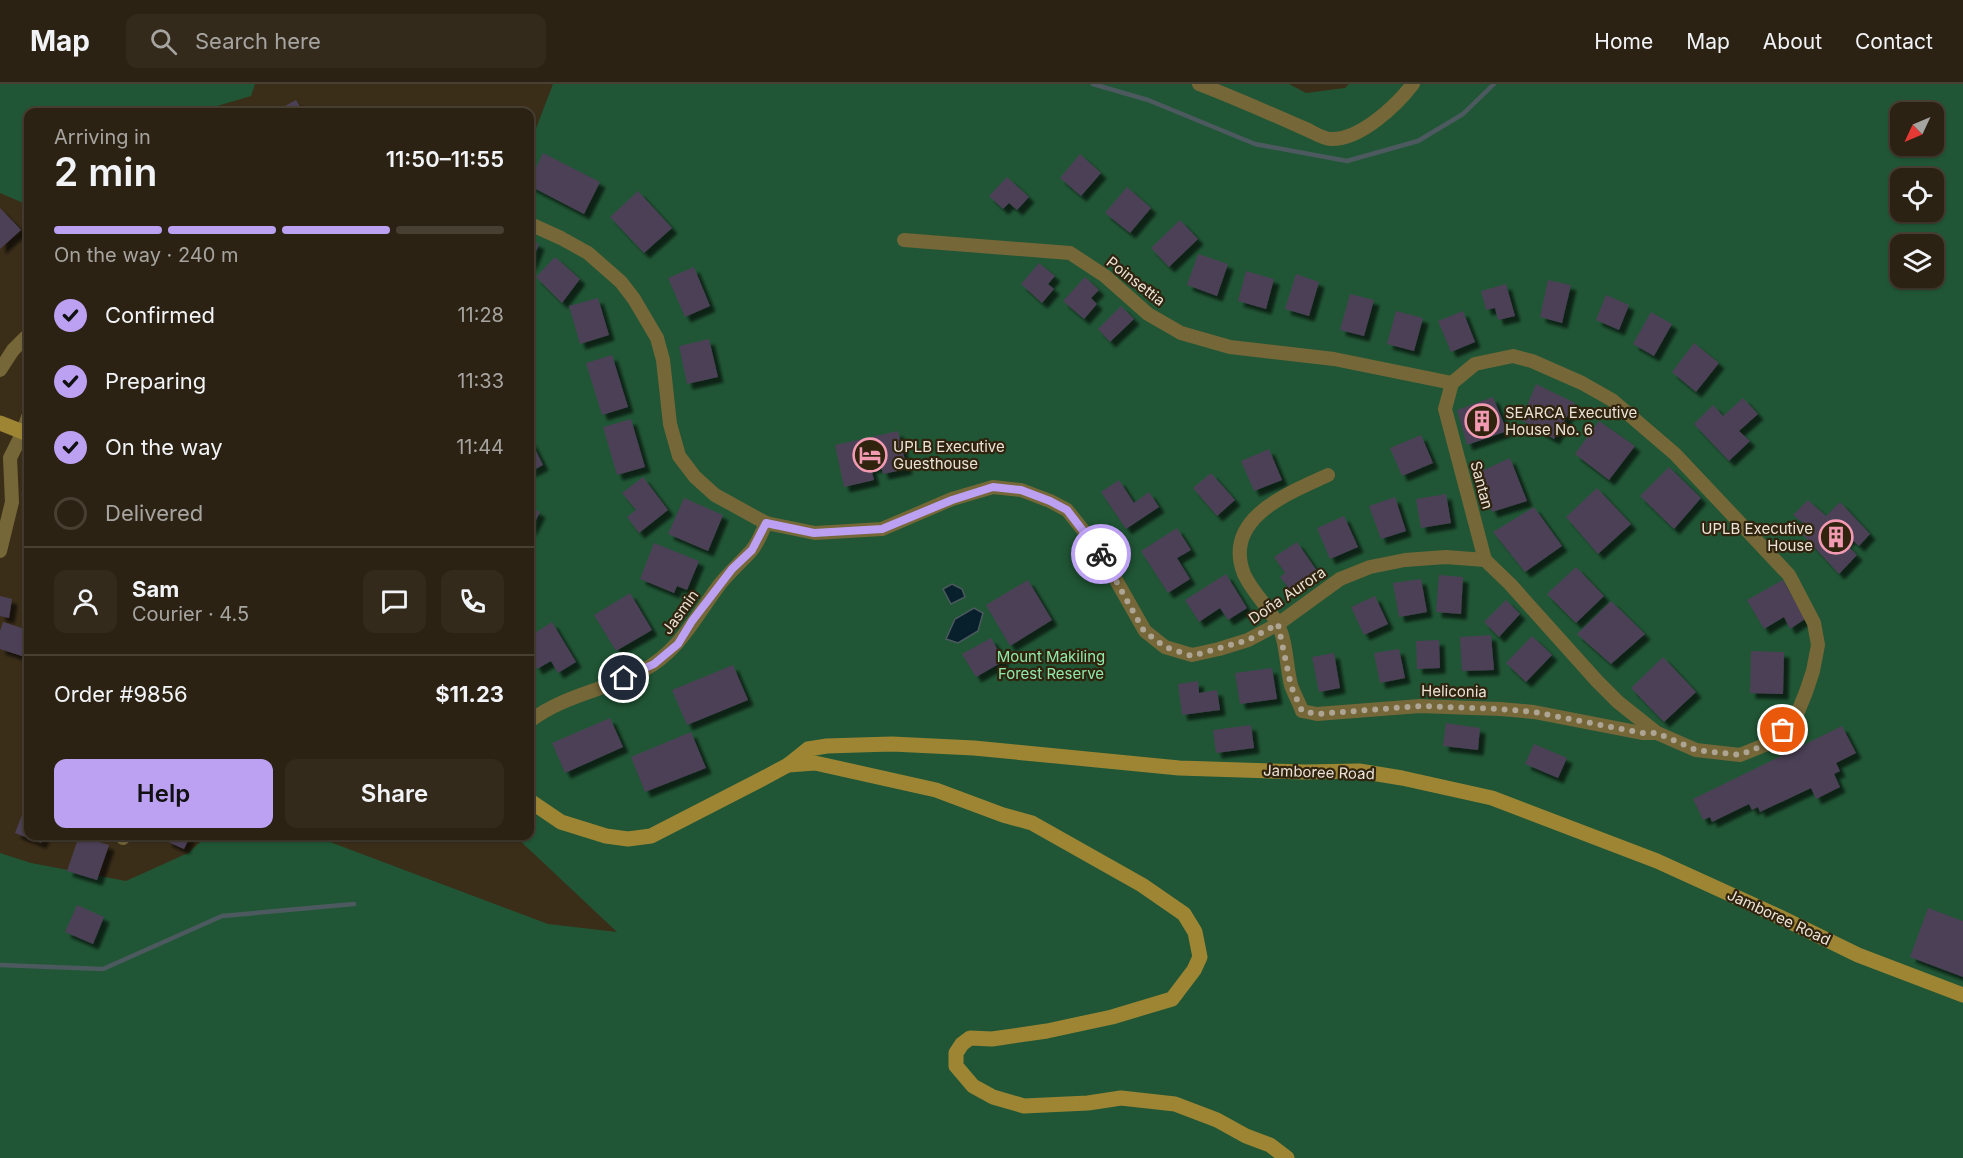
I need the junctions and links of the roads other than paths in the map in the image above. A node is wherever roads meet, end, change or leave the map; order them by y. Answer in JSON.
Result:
{"nodes":[{"id":1,"x":1198,"y":84,"type":"edge"},
{"id":2,"x":1413,"y":84,"type":"edge"},
{"id":3,"x":534,"y":226,"type":"edge"},
{"id":4,"x":904,"y":240,"type":"dead end"},
{"id":5,"x":24,"y":339,"type":"edge"},
{"id":6,"x":0,"y":370,"type":"edge"},
{"id":7,"x":1452,"y":383,"type":"junction"},
{"id":8,"x":0,"y":423,"type":"edge"},
{"id":9,"x":24,"y":427,"type":"edge"},
{"id":10,"x":24,"y":433,"type":"edge"},
{"id":11,"x":1328,"y":475,"type":"dead end"},
{"id":12,"x":766,"y":523,"type":"junction"},
{"id":13,"x":0,"y":551,"type":"edge"},
{"id":14,"x":1485,"y":560,"type":"junction"},
{"id":15,"x":1278,"y":624,"type":"junction"},
{"id":16,"x":534,"y":719,"type":"edge"},
{"id":17,"x":1657,"y":733,"type":"junction"},
{"id":18,"x":788,"y":765,"type":"junction"},
{"id":19,"x":534,"y":804,"type":"edge"},
{"id":20,"x":1963,"y":996,"type":"edge"},
{"id":21,"x":1287,"y":1158,"type":"edge"}],
"edges":[{"from":1,"to":2,"type":"street"},
{"from":3,"to":12,"type":"street","name":"Doña Aurora"},
{"from":4,"to":7,"type":"street","name":"Poinsettia"},
{"from":5,"to":6,"type":"street"},
{"from":7,"to":14,"type":"street","name":"Santan"},
{"from":7,"to":17,"type":"street"},
{"from":8,"to":9,"type":"main road"},
{"from":10,"to":13,"type":"street"},
{"from":11,"to":15,"type":"street"},
{"from":12,"to":15,"type":"street","name":"Doña Aurora"},
{"from":12,"to":16,"type":"street","name":"Jasmin"},
{"from":14,"to":15,"type":"street","name":"Doña Aurora"},
{"from":14,"to":17,"type":"street"},
{"from":15,"to":17,"type":"street","name":"Heliconia"},
{"from":18,"to":19,"type":"main road","name":"Jamboree Road"},
{"from":18,"to":20,"type":"main road","name":"Jamboree Road"},
{"from":18,"to":21,"type":"main road"}]}
